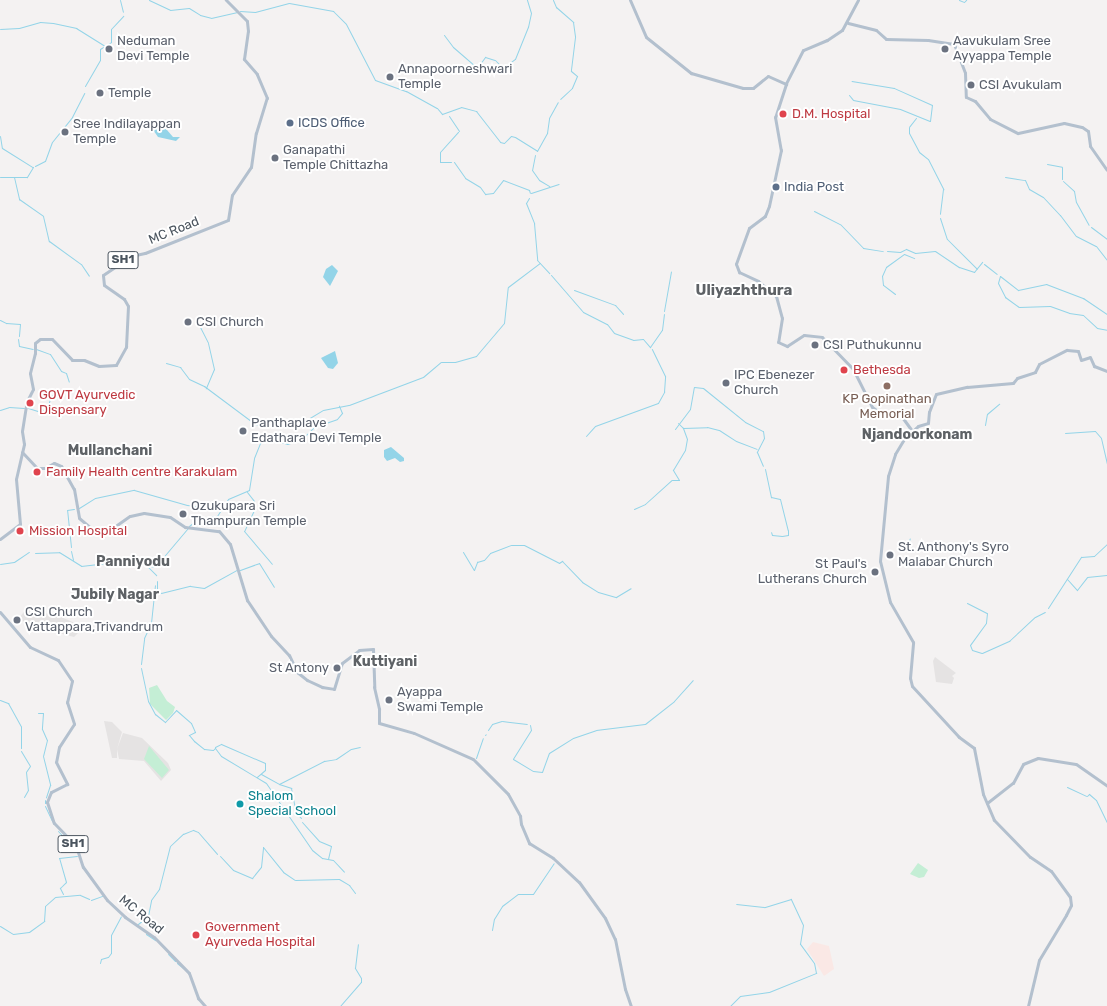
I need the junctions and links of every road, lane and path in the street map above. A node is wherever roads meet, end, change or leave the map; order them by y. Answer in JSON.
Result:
{"nodes":[{"id":1,"x":226,"y":0,"type":"edge"},
{"id":2,"x":630,"y":0,"type":"edge"},
{"id":3,"x":858,"y":0,"type":"edge"},
{"id":4,"x":848,"y":23,"type":"junction"},
{"id":5,"x":786,"y":84,"type":"junction"},
{"id":6,"x":1107,"y":170,"type":"edge"},
{"id":7,"x":1107,"y":371,"type":"edge"},
{"id":8,"x":912,"y":431,"type":"junction"},
{"id":9,"x":22,"y":452,"type":"junction"},
{"id":10,"x":0,"y":539,"type":"edge"},
{"id":11,"x":0,"y":612,"type":"edge"},
{"id":12,"x":1107,"y":786,"type":"edge"},
{"id":13,"x":987,"y":803,"type":"junction"},
{"id":14,"x":205,"y":1006,"type":"edge"},
{"id":15,"x":631,"y":1006,"type":"edge"},
{"id":16,"x":1028,"y":1006,"type":"edge"}],
"edges":[{"from":1,"to":9,"type":"main road","name":"MC Road","number":"SH1"},
{"from":2,"to":5,"type":"main road"},
{"from":3,"to":4,"type":"main road"},
{"from":4,"to":5,"type":"main road"},
{"from":4,"to":6,"type":"main road"},
{"from":5,"to":8,"type":"main road"},
{"from":7,"to":8,"type":"main road"},
{"from":8,"to":13,"type":"main road"},
{"from":9,"to":10,"type":"main road","name":"MC Road","number":"SH1"},
{"from":9,"to":15,"type":"main road"},
{"from":11,"to":14,"type":"main road","name":"MC Road","number":"SH1"},
{"from":12,"to":13,"type":"main road"},
{"from":13,"to":16,"type":"main road"}]}
